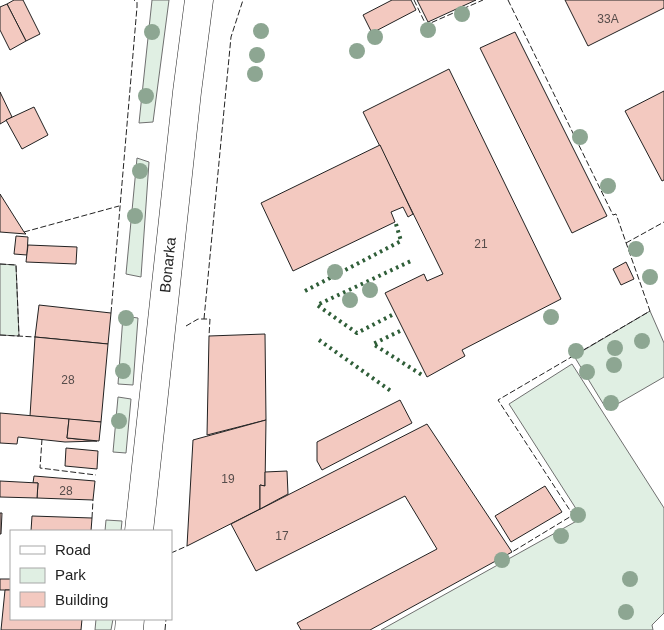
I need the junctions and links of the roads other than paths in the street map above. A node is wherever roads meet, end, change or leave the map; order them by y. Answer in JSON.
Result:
{"nodes":[{"id":1,"x":199,"y":0,"type":"edge"},
{"id":2,"x":139,"y":530,"type":"edge"}],
"edges":[{"from":1,"to":2,"type":"street","name":"Bonarka"}]}
